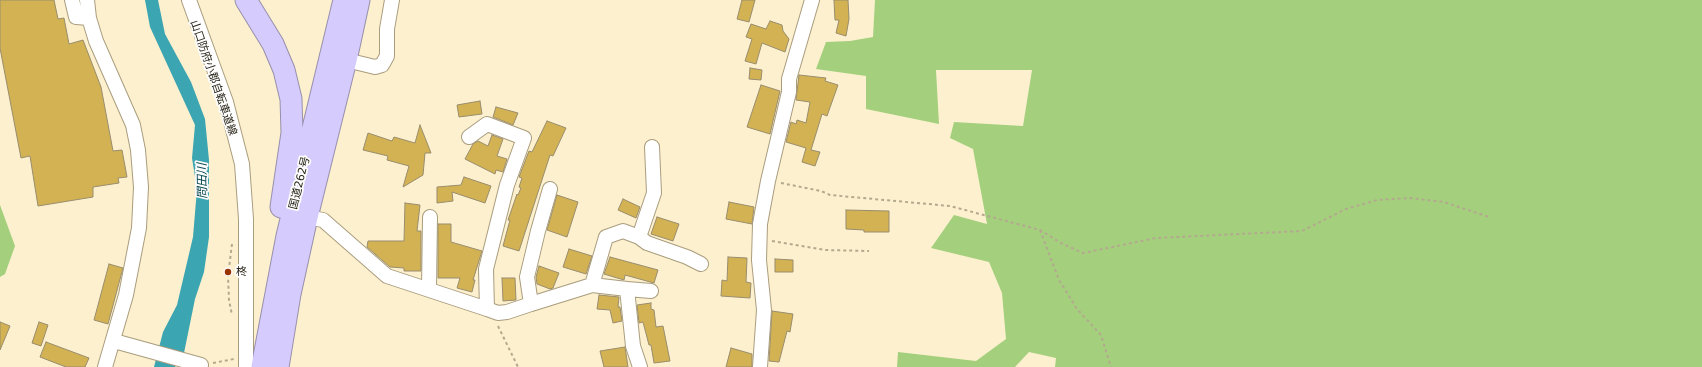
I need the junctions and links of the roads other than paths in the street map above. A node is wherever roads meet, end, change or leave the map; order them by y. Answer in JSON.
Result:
{"nodes":[{"id":1,"x":72,"y":0,"type":"edge"},
{"id":2,"x":87,"y":0,"type":"edge"},
{"id":3,"x":189,"y":0,"type":"edge"},
{"id":4,"x":246,"y":0,"type":"edge"},
{"id":5,"x":344,"y":0,"type":"edge"},
{"id":6,"x":359,"y":0,"type":"edge"},
{"id":7,"x":374,"y":0,"type":"edge"},
{"id":8,"x":392,"y":0,"type":"edge"},
{"id":9,"x":812,"y":0,"type":"edge"},
{"id":10,"x":89,"y":18,"type":"junction"},
{"id":11,"x":352,"y":62,"type":"junction"},
{"id":12,"x":469,"y":137,"type":"dead end"},
{"id":13,"x":652,"y":148,"type":"dead end"},
{"id":14,"x":550,"y":189,"type":"dead end"},
{"id":15,"x":307,"y":217,"type":"junction"},
{"id":16,"x":430,"y":217,"type":"dead end"},
{"id":17,"x":639,"y":237,"type":"junction"},
{"id":18,"x":701,"y":264,"type":"dead end"},
{"id":19,"x":592,"y":285,"type":"junction"},
{"id":20,"x":429,"y":289,"type":"junction"},
{"id":21,"x":627,"y":289,"type":"junction"},
{"id":22,"x":651,"y":291,"type":"dead end"},
{"id":23,"x":531,"y":304,"type":"junction"},
{"id":24,"x":492,"y":311,"type":"junction"},
{"id":25,"x":117,"y":342,"type":"junction"},
{"id":26,"x":242,"y":362,"type":"edge"},
{"id":27,"x":268,"y":362,"type":"edge"},
{"id":28,"x":199,"y":364,"type":"road end"},
{"id":29,"x":106,"y":367,"type":"edge"},
{"id":30,"x":640,"y":367,"type":"edge"},
{"id":31,"x":760,"y":367,"type":"edge"}],
"edges":[{"from":1,"to":10,"type":"street"},
{"from":2,"to":10,"type":"street"},
{"from":3,"to":26,"type":"street"},
{"from":4,"to":27,"type":"highway"},
{"from":5,"to":27,"type":"highway","name":"国道262号"},
{"from":6,"to":11,"type":"highway"},
{"from":7,"to":11,"type":"highway"},
{"from":8,"to":11,"type":"street"},
{"from":9,"to":31,"type":"street"},
{"from":10,"to":25,"type":"street"},
{"from":11,"to":15,"type":"highway","name":"国道262号"},
{"from":12,"to":24,"type":"street"},
{"from":13,"to":17,"type":"street"},
{"from":14,"to":23,"type":"street"},
{"from":15,"to":20,"type":"street"},
{"from":15,"to":27,"type":"highway","name":"国道262号"},
{"from":16,"to":20,"type":"street"},
{"from":17,"to":18,"type":"street"},
{"from":17,"to":19,"type":"street"},
{"from":19,"to":21,"type":"street"},
{"from":19,"to":23,"type":"street"},
{"from":20,"to":24,"type":"street"},
{"from":21,"to":22,"type":"street"},
{"from":21,"to":30,"type":"street"},
{"from":23,"to":24,"type":"street"},
{"from":25,"to":28,"type":"street"},
{"from":25,"to":29,"type":"street"}]}
